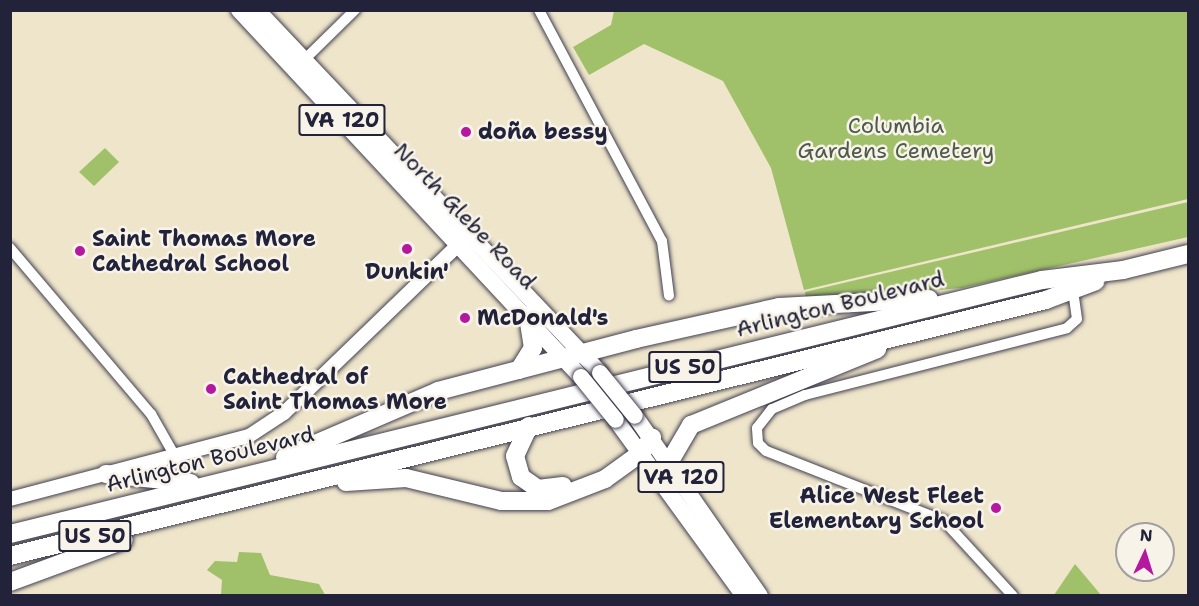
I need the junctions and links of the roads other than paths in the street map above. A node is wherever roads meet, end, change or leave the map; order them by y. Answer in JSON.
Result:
{"nodes":[{"id":1,"x":239,"y":10,"type":"edge"},
{"id":2,"x":257,"y":10,"type":"edge"},
{"id":3,"x":355,"y":10,"type":"edge"},
{"id":4,"x":539,"y":10,"type":"edge"},
{"id":5,"x":299,"y":65,"type":"junction"},
{"id":6,"x":465,"y":238,"type":"junction"},
{"id":7,"x":10,"y":248,"type":"edge"},
{"id":8,"x":1188,"y":254,"type":"edge"},
{"id":9,"x":1123,"y":270,"type":"junction"},
{"id":10,"x":1073,"y":289,"type":"junction"},
{"id":11,"x":669,"y":296,"type":"dead end"},
{"id":12,"x":970,"y":297,"type":"junction"},
{"id":13,"x":528,"y":315,"type":"junction"},
{"id":14,"x":918,"y":331,"type":"junction"},
{"id":15,"x":574,"y":356,"type":"junction"},
{"id":16,"x":519,"y":370,"type":"junction"},
{"id":17,"x":529,"y":426,"type":"junction"},
{"id":18,"x":652,"y":438,"type":"junction"},
{"id":19,"x":638,"y":449,"type":"junction"},
{"id":20,"x":176,"y":458,"type":"junction"},
{"id":21,"x":670,"y":461,"type":"junction"},
{"id":22,"x":106,"y":474,"type":"junction"},
{"id":23,"x":248,"y":474,"type":"junction"},
{"id":24,"x":205,"y":485,"type":"junction"},
{"id":25,"x":263,"y":492,"type":"junction"},
{"id":26,"x":10,"y":499,"type":"edge"},
{"id":27,"x":179,"y":515,"type":"junction"},
{"id":28,"x":72,"y":519,"type":"junction"},
{"id":29,"x":702,"y":522,"type":"junction"},
{"id":30,"x":10,"y":523,"type":"edge"},
{"id":31,"x":10,"y":534,"type":"edge"},
{"id":32,"x":10,"y":556,"type":"edge"},
{"id":33,"x":10,"y":582,"type":"edge"},
{"id":34,"x":744,"y":596,"type":"edge"},
{"id":35,"x":760,"y":596,"type":"edge"},
{"id":36,"x":1013,"y":596,"type":"edge"}],
"edges":[{"from":1,"to":5,"type":"main road","name":"North Glebe Road","number":"VA 120"},
{"from":2,"to":5,"type":"main road","name":"North Glebe Road","number":"VA 120"},
{"from":3,"to":5,"type":"street"},
{"from":4,"to":11,"type":"street"},
{"from":5,"to":6,"type":"main road","name":"North Glebe Road","number":"VA 120"},
{"from":6,"to":13,"type":"main road","name":"North Glebe Road","number":"VA 120"},
{"from":6,"to":15,"type":"main road","name":"North Glebe Road","number":"VA 120"},
{"from":6,"to":20,"type":"street"},
{"from":7,"to":20,"type":"street"},
{"from":8,"to":9,"type":"highway","name":"Arlington Boulevard","number":"US 50"},
{"from":9,"to":10,"type":"highway","name":"Arlington Boulevard","number":"US 50"},
{"from":9,"to":12,"type":"highway","name":"Arlington Boulevard","number":"US 50"},
{"from":10,"to":14,"type":"highway","name":"Arlington Boulevard","number":"US 50"},
{"from":10,"to":36,"type":"street"},
{"from":12,"to":15,"type":"highway"},
{"from":12,"to":23,"type":"highway","name":"Arlington Boulevard","number":"US 50"},
{"from":13,"to":15,"type":"main road","name":"North Glebe Road","number":"VA 120"},
{"from":13,"to":16,"type":"highway"},
{"from":14,"to":17,"type":"highway","name":"Arlington Boulevard","number":"US 50"},
{"from":14,"to":21,"type":"highway"},
{"from":15,"to":16,"type":"highway"},
{"from":15,"to":18,"type":"main road","name":"North Glebe Road","number":"VA 120","bridge":true},
{"from":15,"to":19,"type":"main road","name":"North Glebe Road","number":"VA 120","bridge":true},
{"from":16,"to":23,"type":"highway"},
{"from":17,"to":19,"type":"highway"},
{"from":17,"to":25,"type":"highway","name":"Arlington Boulevard","number":"US 50"},
{"from":18,"to":19,"type":"highway"},
{"from":18,"to":21,"type":"main road","number":"VA 120"},
{"from":19,"to":25,"type":"highway"},
{"from":19,"to":29,"type":"main road","number":"VA 120"},
{"from":20,"to":22,"type":"street"},
{"from":21,"to":29,"type":"main road","number":"VA 120"},
{"from":22,"to":24,"type":"highway"},
{"from":22,"to":26,"type":"street"},
{"from":23,"to":24,"type":"highway","name":"Arlington Boulevard","number":"US 50"},
{"from":24,"to":28,"type":"highway","name":"Arlington Boulevard","number":"US 50"},
{"from":25,"to":27,"type":"highway","name":"Arlington Boulevard","number":"US 50"},
{"from":27,"to":32,"type":"highway","name":"Arlington Boulevard","number":"US 50"},
{"from":27,"to":33,"type":"highway"},
{"from":28,"to":30,"type":"highway"},
{"from":28,"to":31,"type":"highway","name":"Arlington Boulevard","number":"US 50"},
{"from":29,"to":34,"type":"main road","number":"VA 120"},
{"from":29,"to":35,"type":"main road","number":"VA 120"}]}
